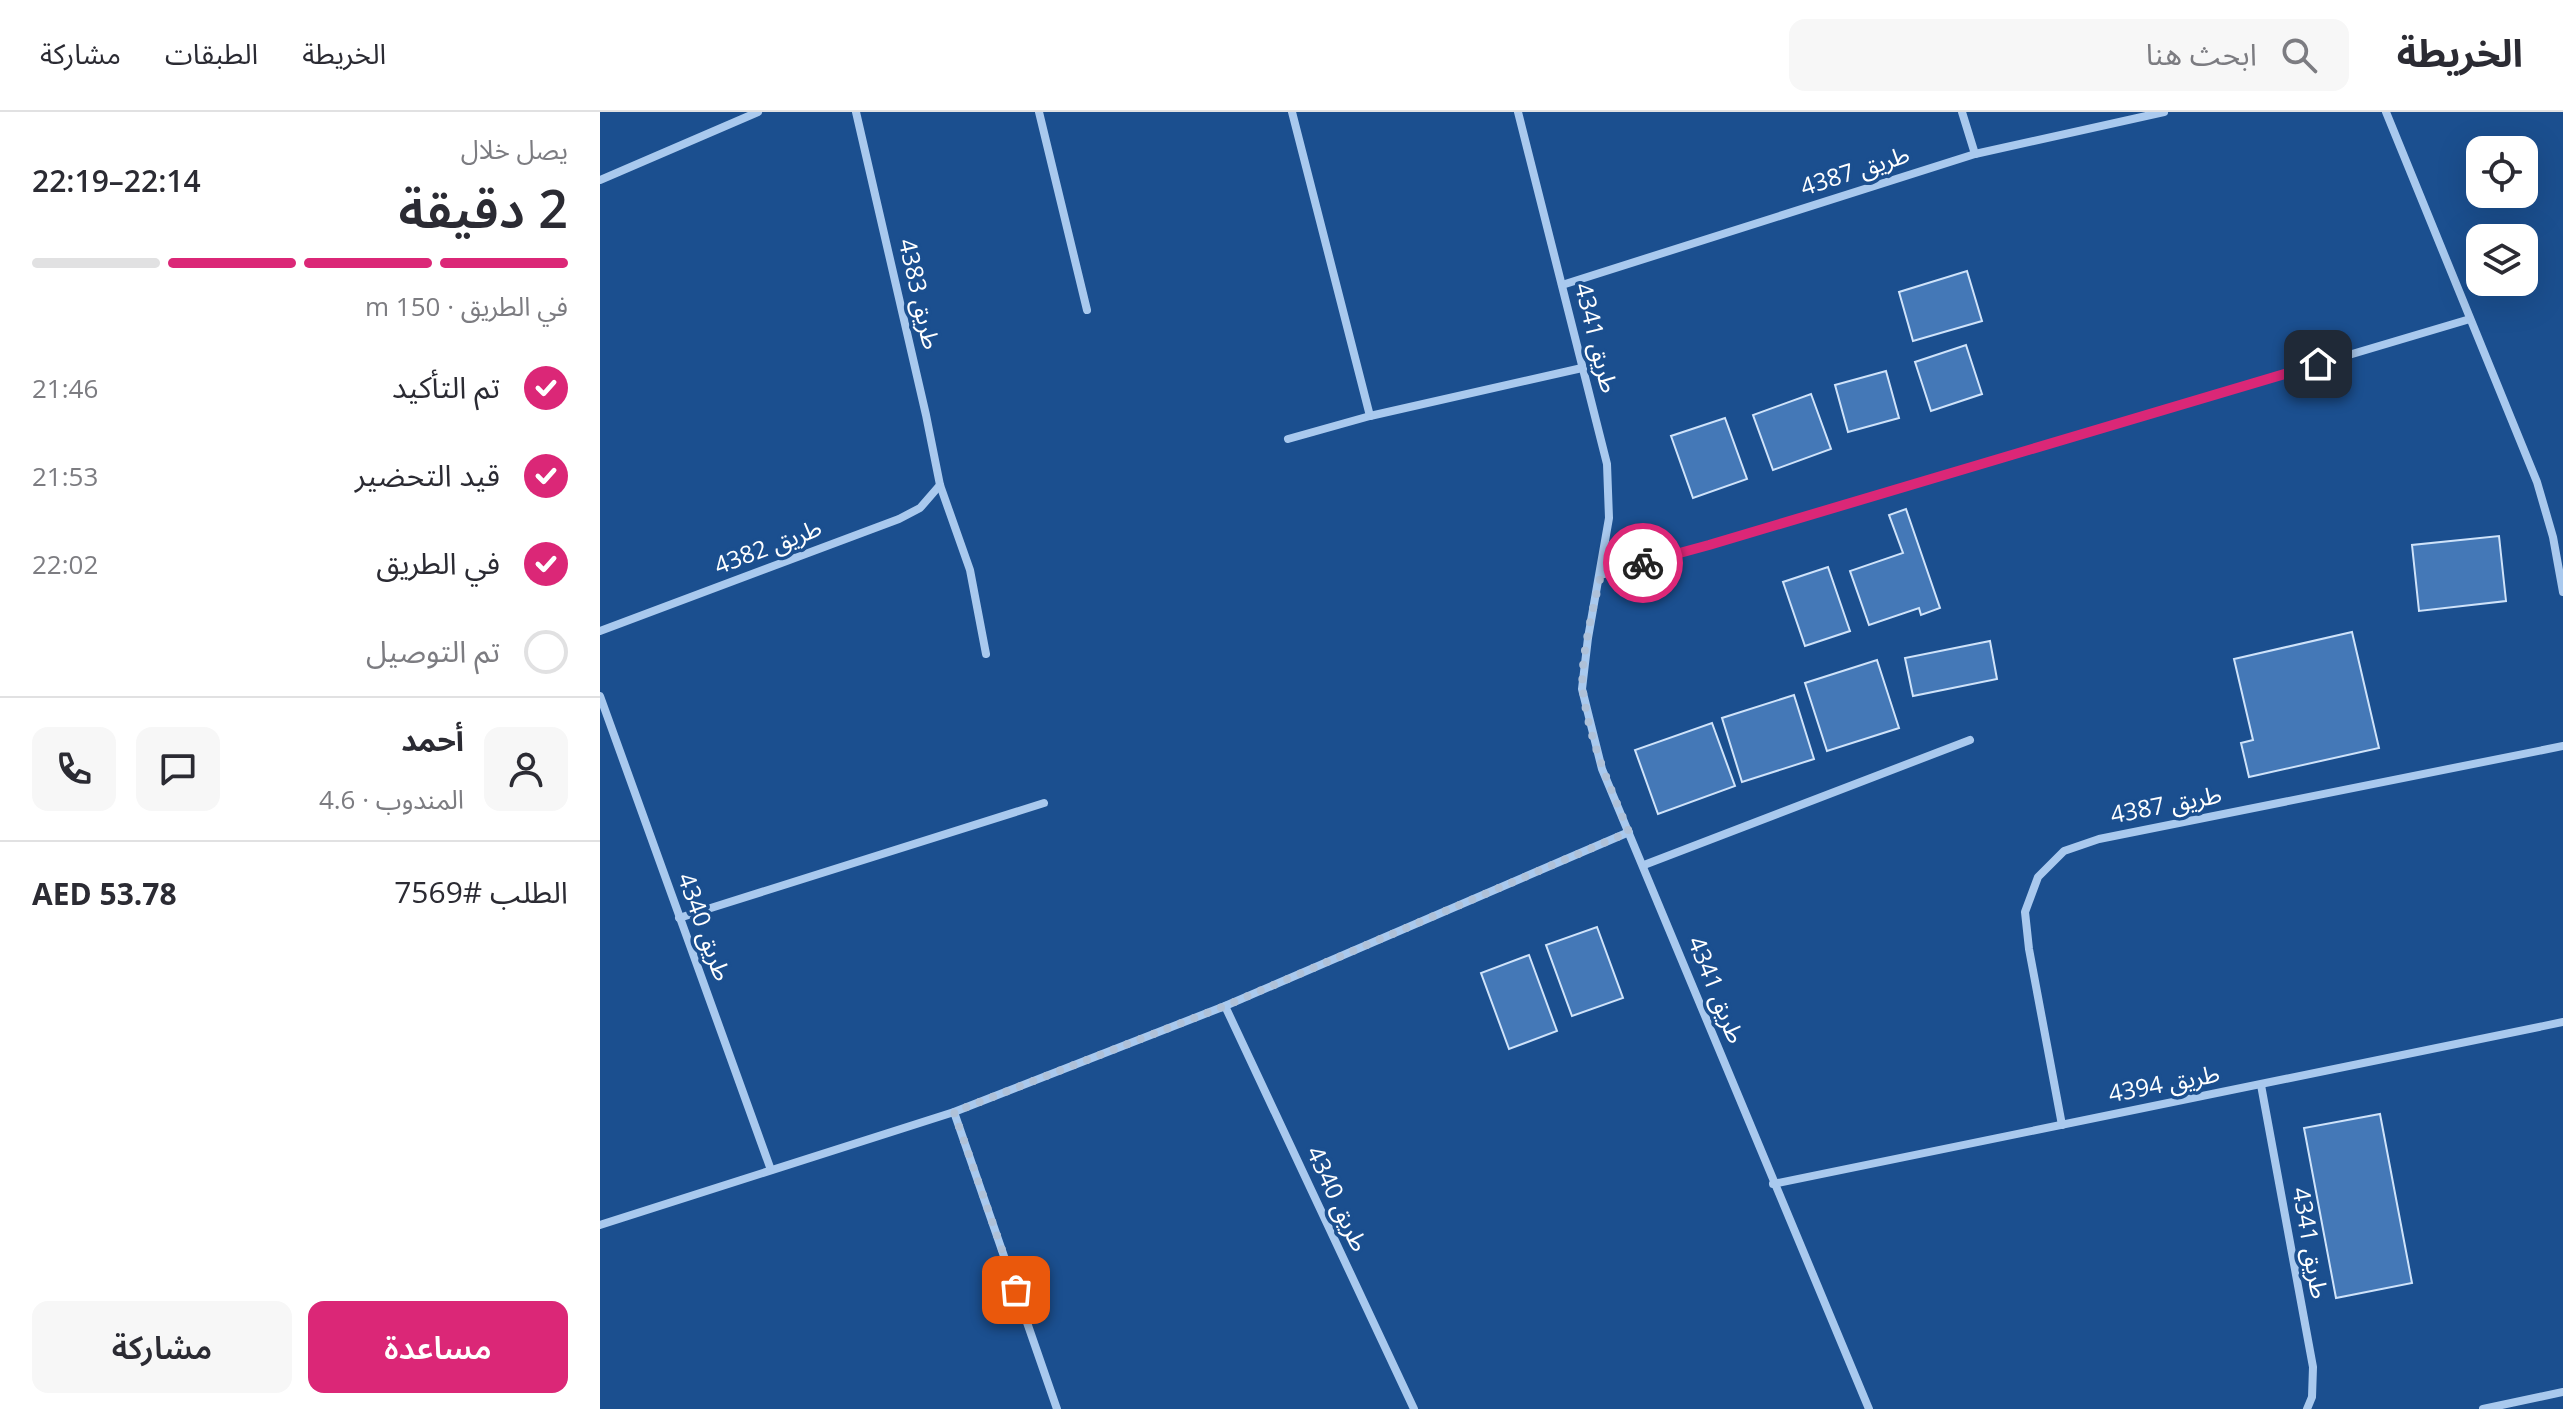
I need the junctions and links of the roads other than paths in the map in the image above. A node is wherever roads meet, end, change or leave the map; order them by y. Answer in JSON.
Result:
{"nodes":[{"id":1,"x":758,"y":112,"type":"edge"},
{"id":2,"x":856,"y":112,"type":"edge"},
{"id":3,"x":1039,"y":112,"type":"edge"},
{"id":4,"x":1292,"y":112,"type":"edge"},
{"id":5,"x":1518,"y":112,"type":"edge"},
{"id":6,"x":1962,"y":112,"type":"edge"},
{"id":7,"x":2164,"y":112,"type":"edge"},
{"id":8,"x":2386,"y":112,"type":"edge"},
{"id":9,"x":1975,"y":154,"type":"junction"},
{"id":10,"x":600,"y":180,"type":"edge"},
{"id":11,"x":1562,"y":285,"type":"junction"},
{"id":12,"x":1087,"y":310,"type":"dead end"},
{"id":13,"x":2470,"y":319,"type":"junction"},
{"id":14,"x":1582,"y":368,"type":"junction"},
{"id":15,"x":1370,"y":416,"type":"junction"},
{"id":16,"x":1288,"y":439,"type":"dead end"},
{"id":17,"x":940,"y":485,"type":"junction"},
{"id":18,"x":2553,"y":537,"type":"junction"},
{"id":19,"x":2563,"y":537,"type":"edge"},
{"id":20,"x":1601,"y":575,"type":"junction"},
{"id":21,"x":2563,"y":592,"type":"edge"},
{"id":22,"x":600,"y":631,"type":"edge"},
{"id":23,"x":986,"y":654,"type":"dead end"},
{"id":24,"x":600,"y":696,"type":"edge"},
{"id":25,"x":1970,"y":740,"type":"dead end"},
{"id":26,"x":2563,"y":746,"type":"edge"},
{"id":27,"x":1044,"y":803,"type":"dead end"},
{"id":28,"x":1629,"y":832,"type":"junction"},
{"id":29,"x":1644,"y":865,"type":"junction"},
{"id":30,"x":679,"y":918,"type":"junction"},
{"id":31,"x":1225,"y":1006,"type":"junction"},
{"id":32,"x":2563,"y":1022,"type":"edge"},
{"id":33,"x":2261,"y":1085,"type":"junction"},
{"id":34,"x":954,"y":1112,"type":"junction"},
{"id":35,"x":2062,"y":1125,"type":"junction"},
{"id":36,"x":771,"y":1170,"type":"junction"},
{"id":37,"x":1773,"y":1184,"type":"junction"},
{"id":38,"x":600,"y":1225,"type":"edge"},
{"id":39,"x":2563,"y":1392,"type":"edge"},
{"id":40,"x":1057,"y":1409,"type":"edge"},
{"id":41,"x":1414,"y":1409,"type":"edge"},
{"id":42,"x":1869,"y":1409,"type":"edge"},
{"id":43,"x":2307,"y":1409,"type":"edge"},
{"id":44,"x":2483,"y":1409,"type":"edge"}],
"edges":[{"from":1,"to":10,"type":"street"},
{"from":2,"to":17,"type":"street","name":"طريق 4383"},
{"from":3,"to":12,"type":"street"},
{"from":4,"to":15,"type":"street"},
{"from":5,"to":11,"type":"street","name":"طريق 4341"},
{"from":6,"to":9,"type":"street"},
{"from":7,"to":9,"type":"street","name":"طريق 4387"},
{"from":8,"to":13,"type":"street"},
{"from":9,"to":11,"type":"street","name":"طريق 4387"},
{"from":11,"to":14,"type":"street","name":"طريق 4341"},
{"from":13,"to":18,"type":"street"},
{"from":13,"to":20,"type":"street"},
{"from":14,"to":15,"type":"street"},
{"from":14,"to":20,"type":"street","name":"طريق 4341"},
{"from":15,"to":16,"type":"street"},
{"from":17,"to":22,"type":"street","name":"طريق 4382"},
{"from":17,"to":23,"type":"street","name":"طريق 4383"},
{"from":18,"to":19,"type":"street"},
{"from":18,"to":21,"type":"street"},
{"from":20,"to":28,"type":"street","name":"طريق 4341"},
{"from":24,"to":30,"type":"street","name":"طريق 4340"},
{"from":25,"to":29,"type":"street"},
{"from":26,"to":35,"type":"street","name":"طريق 4387"},
{"from":27,"to":30,"type":"street"},
{"from":28,"to":29,"type":"street","name":"طريق 4341"},
{"from":28,"to":31,"type":"street"},
{"from":29,"to":37,"type":"street","name":"طريق 4341"},
{"from":30,"to":36,"type":"street","name":"طريق 4340"},
{"from":31,"to":34,"type":"street"},
{"from":31,"to":41,"type":"street","name":"طريق 4340"},
{"from":32,"to":33,"type":"street","name":"طريق 4394"},
{"from":33,"to":35,"type":"street","name":"طريق 4394"},
{"from":33,"to":43,"type":"street","name":"طريق 4341"},
{"from":34,"to":36,"type":"street"},
{"from":34,"to":40,"type":"street"},
{"from":35,"to":37,"type":"street","name":"طريق 4394"},
{"from":36,"to":38,"type":"street"},
{"from":37,"to":42,"type":"street","name":"طريق 4341"},
{"from":39,"to":44,"type":"street"}]}
